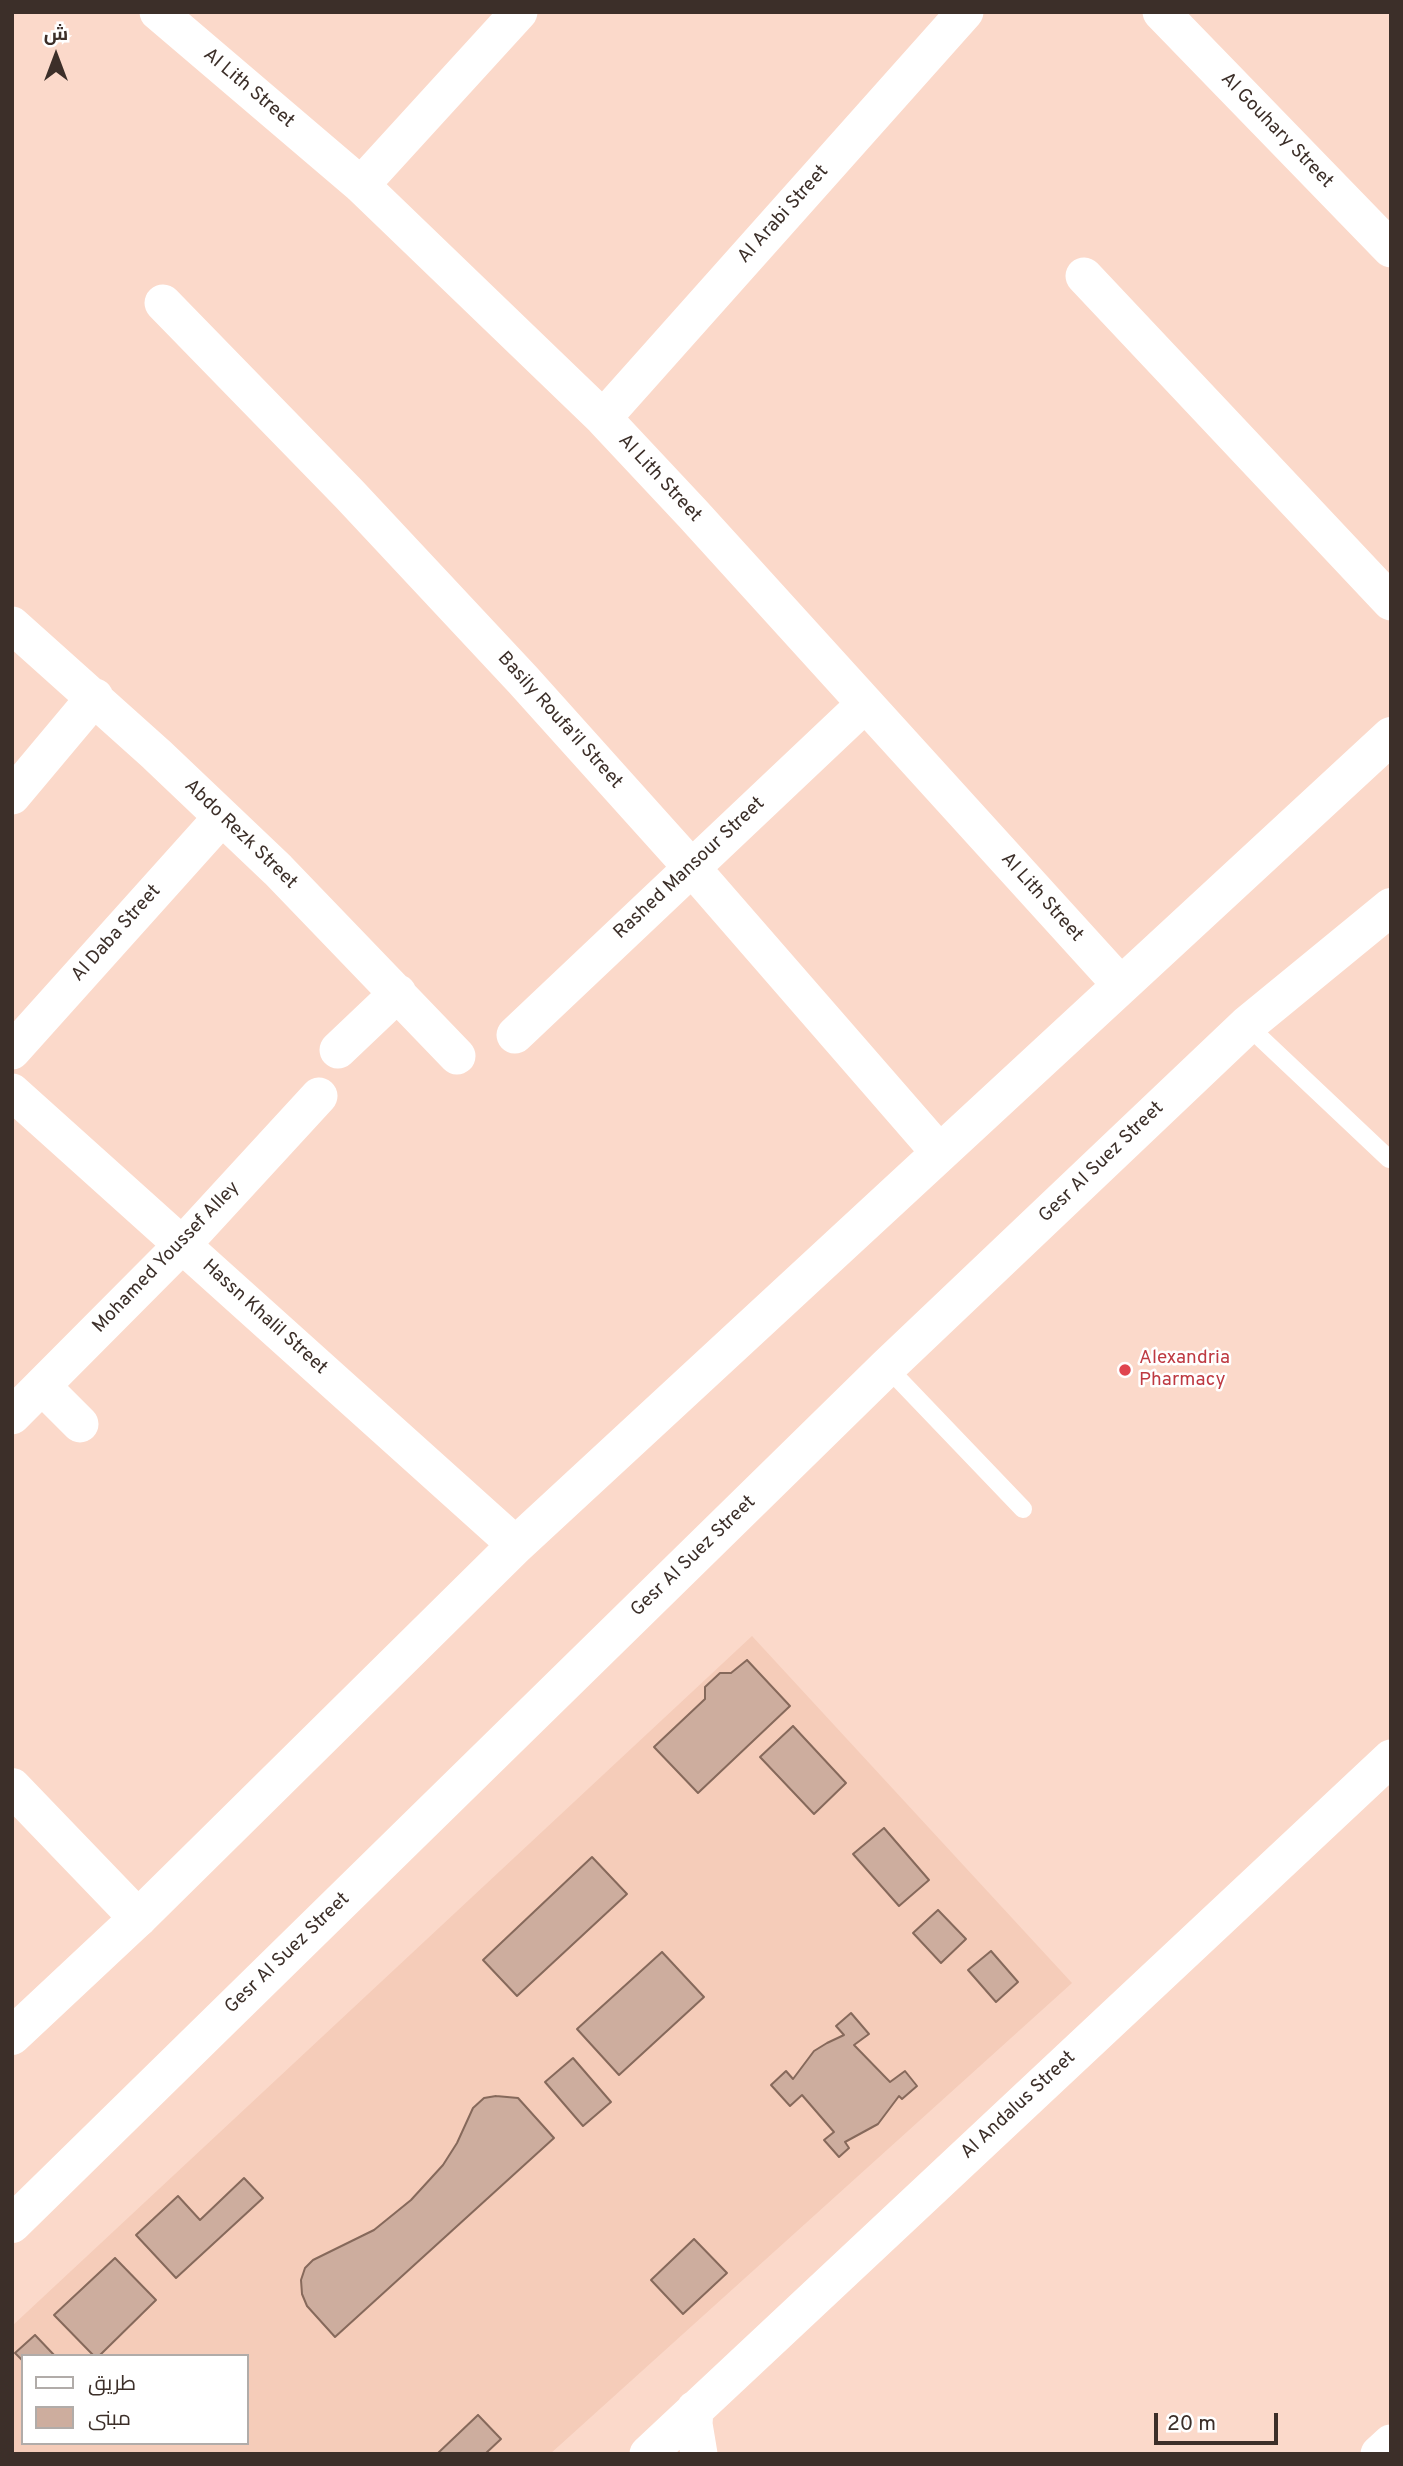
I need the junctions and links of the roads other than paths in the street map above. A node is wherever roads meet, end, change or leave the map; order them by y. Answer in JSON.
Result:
{"nodes":[{"id":1,"x":158,"y":12,"type":"edge"},
{"id":2,"x":519,"y":12,"type":"edge"},
{"id":3,"x":965,"y":12,"type":"edge"},
{"id":4,"x":1161,"y":12,"type":"edge"},
{"id":5,"x":361,"y":186,"type":"junction"},
{"id":6,"x":1391,"y":249,"type":"edge"},
{"id":7,"x":1084,"y":276,"type":"dead end"},
{"id":8,"x":163,"y":303,"type":"dead end"},
{"id":9,"x":603,"y":418,"type":"junction"},
{"id":10,"x":1391,"y":602,"type":"edge"},
{"id":11,"x":12,"y":625,"type":"edge"},
{"id":12,"x":94,"y":697,"type":"junction"},
{"id":13,"x":865,"y":704,"type":"junction"},
{"id":14,"x":1391,"y":736,"type":"edge"},
{"id":15,"x":12,"y":796,"type":"edge"},
{"id":16,"x":222,"y":817,"type":"junction"},
{"id":17,"x":692,"y":868,"type":"junction"},
{"id":18,"x":1391,"y":907,"type":"edge"},
{"id":19,"x":1121,"y":985,"type":"junction"},
{"id":20,"x":398,"y":993,"type":"junction"},
{"id":21,"x":1247,"y":1026,"type":"junction"},
{"id":22,"x":514,"y":1035,"type":"dead end"},
{"id":23,"x":338,"y":1050,"type":"dead end"},
{"id":24,"x":12,"y":1051,"type":"edge"},
{"id":25,"x":457,"y":1056,"type":"dead end"},
{"id":26,"x":12,"y":1092,"type":"edge"},
{"id":27,"x":319,"y":1096,"type":"dead end"},
{"id":28,"x":940,"y":1153,"type":"junction"},
{"id":29,"x":1389,"y":1159,"type":"edge"},
{"id":30,"x":182,"y":1245,"type":"junction"},
{"id":31,"x":887,"y":1367,"type":"junction"},
{"id":32,"x":42,"y":1386,"type":"junction"},
{"id":33,"x":12,"y":1416,"type":"edge"},
{"id":34,"x":80,"y":1424,"type":"dead end"},
{"id":35,"x":1023,"y":1508,"type":"dead end"},
{"id":36,"x":516,"y":1545,"type":"junction"},
{"id":37,"x":1391,"y":1758,"type":"edge"},
{"id":38,"x":12,"y":1787,"type":"edge"},
{"id":39,"x":138,"y":1918,"type":"junction"},
{"id":40,"x":12,"y":2036,"type":"edge"},
{"id":41,"x":12,"y":2224,"type":"edge"},
{"id":42,"x":695,"y":2409,"type":"junction"},
{"id":43,"x":1391,"y":2443,"type":"edge"},
{"id":44,"x":648,"y":2454,"type":"edge"},
{"id":45,"x":699,"y":2454,"type":"edge"},
{"id":46,"x":1379,"y":2454,"type":"edge"}],
"edges":[{"from":1,"to":5,"type":"street","name":"Al Lith Street"},
{"from":2,"to":5,"type":"street"},
{"from":3,"to":9,"type":"street","name":"Al Arabi Street"},
{"from":4,"to":6,"type":"street","name":"Al Gouhary Street"},
{"from":5,"to":9,"type":"street","name":"Al Lith Street"},
{"from":7,"to":10,"type":"street"},
{"from":8,"to":17,"type":"street","name":"Basily Roufa'il Street"},
{"from":9,"to":13,"type":"street","name":"Al Lith Street"},
{"from":11,"to":12,"type":"street","name":"Abdo Rezk Street"},
{"from":12,"to":15,"type":"street"},
{"from":12,"to":16,"type":"street","name":"Abdo Rezk Street"},
{"from":13,"to":17,"type":"street","name":"Rashed Mansour Street"},
{"from":13,"to":19,"type":"street","name":"Al Lith Street"},
{"from":14,"to":19,"type":"main road"},
{"from":16,"to":20,"type":"street","name":"Abdo Rezk Street"},
{"from":16,"to":24,"type":"street","name":"Al Daba Street"},
{"from":17,"to":22,"type":"street","name":"Rashed Mansour Street"},
{"from":17,"to":28,"type":"street","name":"Basily Roufa'il Street"},
{"from":18,"to":21,"type":"main road","name":"Gesr Al Suez Street"},
{"from":19,"to":28,"type":"main road"},
{"from":20,"to":23,"type":"street"},
{"from":20,"to":25,"type":"street","name":"Abdo Rezk Street"},
{"from":21,"to":29,"type":"lane"},
{"from":21,"to":31,"type":"main road","name":"Gesr Al Suez Street"},
{"from":26,"to":30,"type":"street","name":"Hassn Khalil Street"},
{"from":27,"to":30,"type":"street","name":"Mohamed Youssef Alley"},
{"from":28,"to":36,"type":"main road"},
{"from":30,"to":32,"type":"street","name":"Mohamed Youssef Alley"},
{"from":30,"to":36,"type":"street","name":"Hassn Khalil Street"},
{"from":31,"to":35,"type":"lane"},
{"from":31,"to":41,"type":"main road","name":"Gesr Al Suez Street"},
{"from":32,"to":33,"type":"street","name":"Mohamed Youssef Alley"},
{"from":32,"to":34,"type":"street"},
{"from":36,"to":39,"type":"main road"},
{"from":37,"to":42,"type":"street","name":"Al Andalus Street"},
{"from":38,"to":39,"type":"main road"},
{"from":39,"to":40,"type":"main road"},
{"from":42,"to":44,"type":"street","name":"Al Andalus Street"},
{"from":42,"to":45,"type":"street"},
{"from":43,"to":46,"type":"street"}]}
